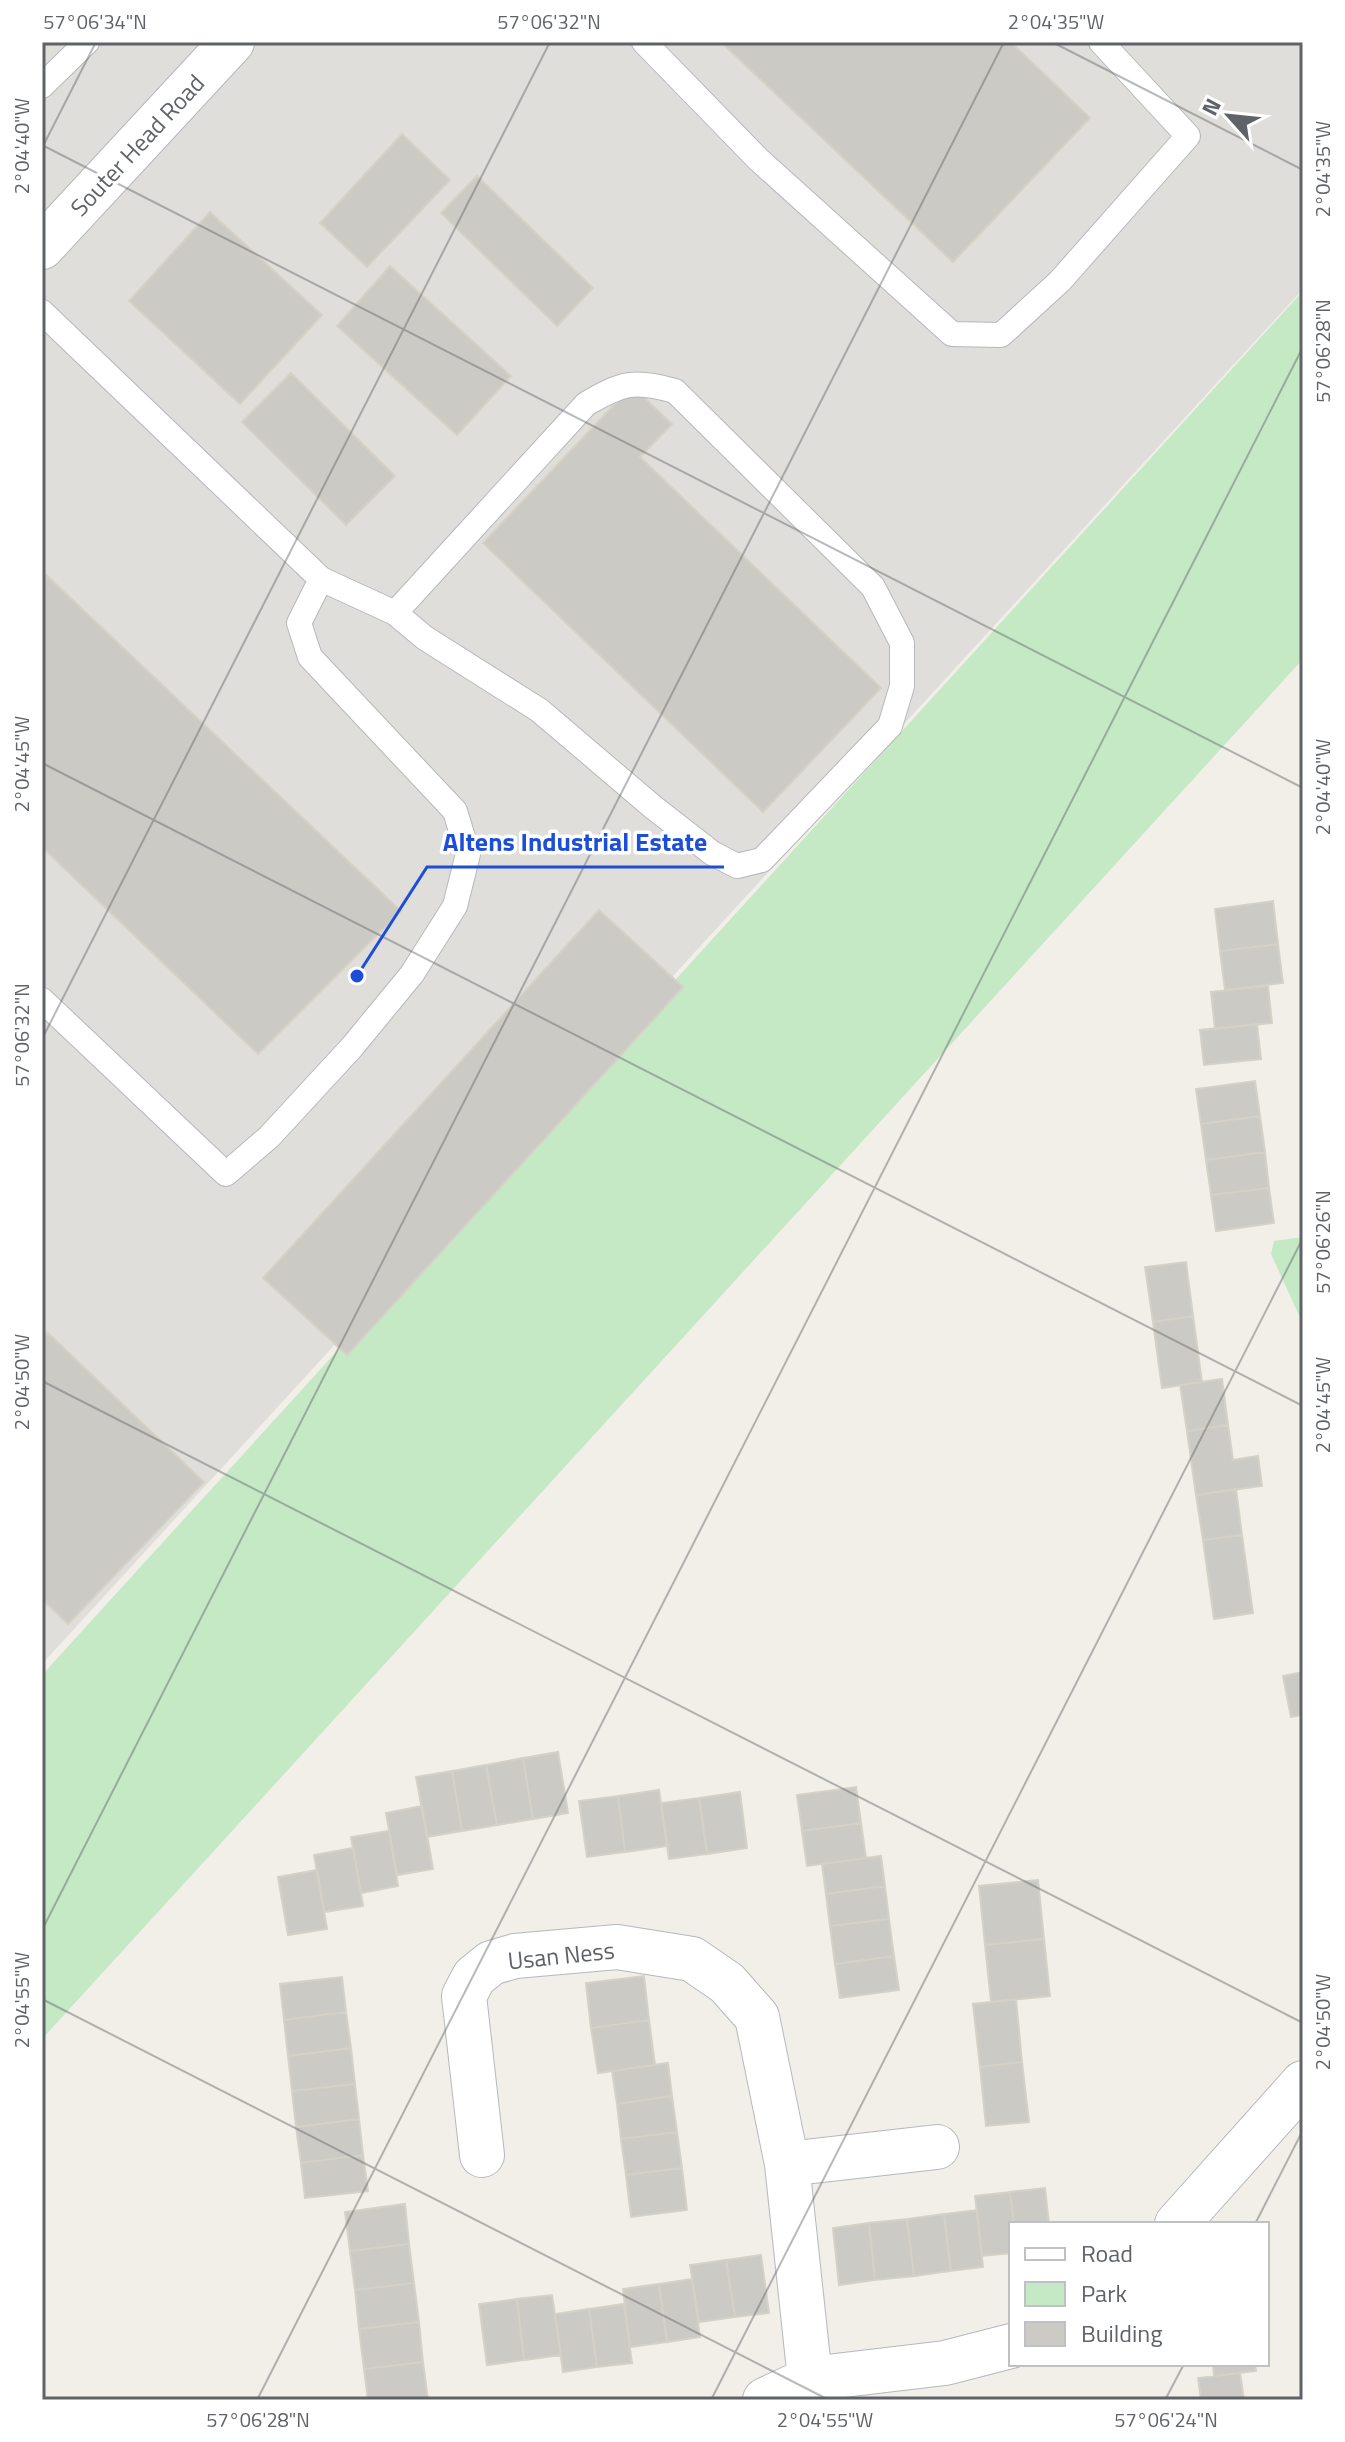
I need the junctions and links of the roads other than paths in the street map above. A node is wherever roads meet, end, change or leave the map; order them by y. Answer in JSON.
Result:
{"nodes":[{"id":1,"x":87,"y":42,"type":"edge"},
{"id":2,"x":232,"y":42,"type":"edge"},
{"id":3,"x":644,"y":42,"type":"edge"},
{"id":4,"x":1101,"y":42,"type":"edge"},
{"id":5,"x":42,"y":86,"type":"edge"},
{"id":6,"x":42,"y":247,"type":"edge"},
{"id":7,"x":42,"y":312,"type":"edge"},
{"id":8,"x":321,"y":579,"type":"junction"},
{"id":9,"x":395,"y":613,"type":"junction"},
{"id":10,"x":42,"y":1000,"type":"edge"},
{"id":11,"x":1303,"y":2083,"type":"edge"},
{"id":12,"x":937,"y":2147,"type":"dead end"},
{"id":13,"x":482,"y":2155,"type":"dead end"},
{"id":14,"x":787,"y":2164,"type":"junction"},
{"id":15,"x":1179,"y":2222,"type":"edge"},
{"id":16,"x":1009,"y":2347,"type":"edge"},
{"id":17,"x":810,"y":2379,"type":"junction"},
{"id":18,"x":765,"y":2400,"type":"edge"}],
"edges":[{"from":1,"to":5,"type":"lane"},
{"from":2,"to":6,"type":"street","name":"Souter Head Road"},
{"from":3,"to":4,"type":"lane"},
{"from":7,"to":8,"type":"lane"},
{"from":8,"to":9,"type":"lane"},
{"from":8,"to":10,"type":"lane"},
{"from":9,"to":9,"type":"lane"},
{"from":11,"to":15,"type":"street"},
{"from":12,"to":14,"type":"street"},
{"from":13,"to":14,"type":"street","name":"Usan Ness"},
{"from":14,"to":17,"type":"street","name":"Usan Ness"},
{"from":16,"to":17,"type":"street"},
{"from":17,"to":18,"type":"street"}]}
